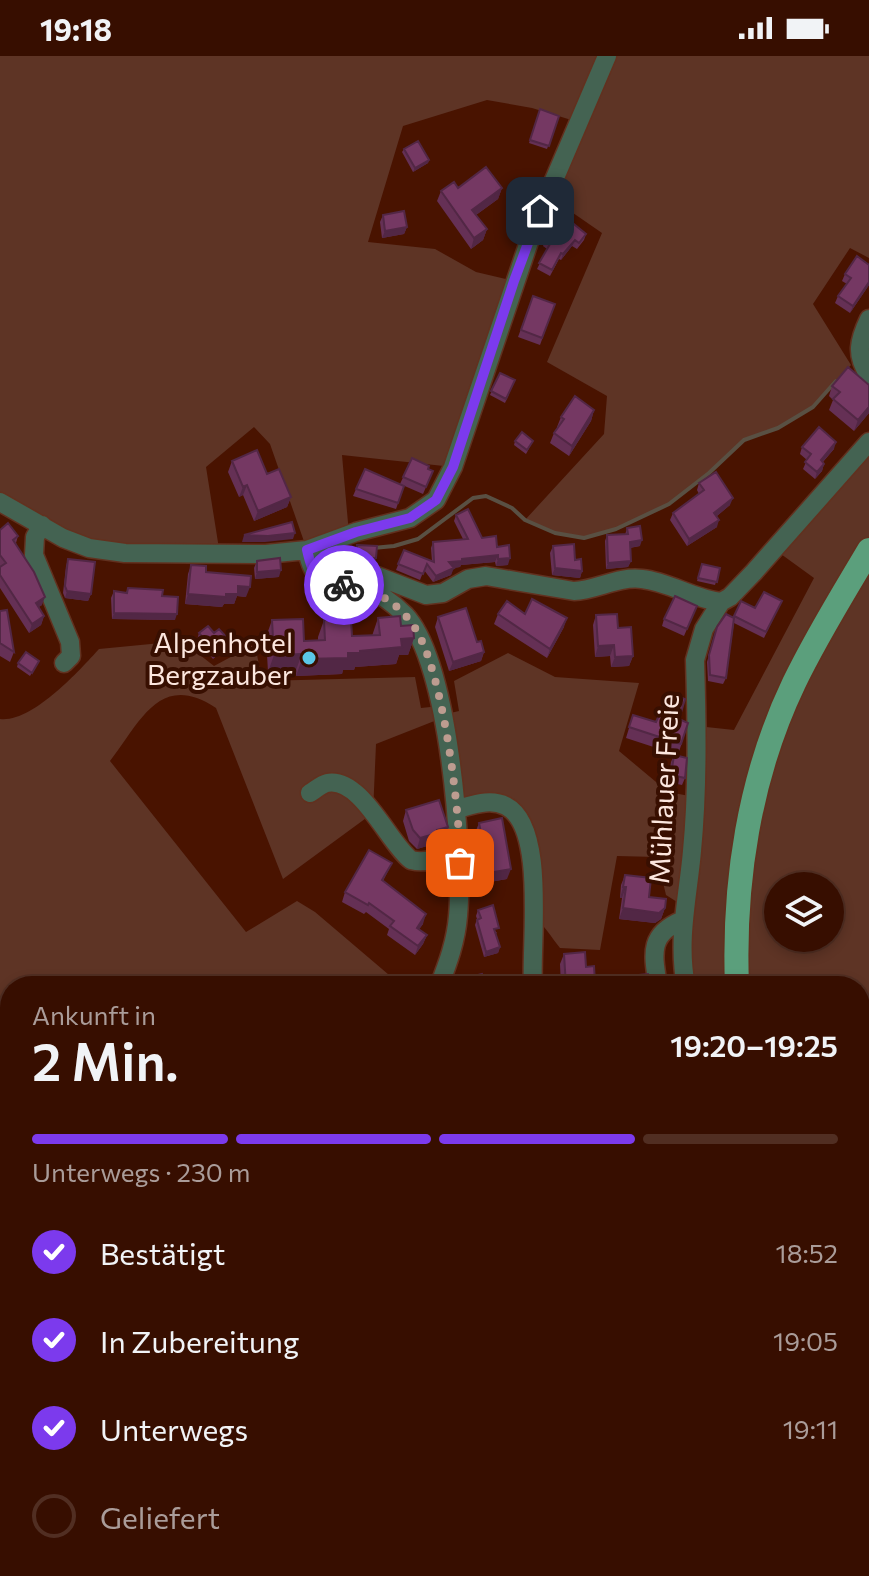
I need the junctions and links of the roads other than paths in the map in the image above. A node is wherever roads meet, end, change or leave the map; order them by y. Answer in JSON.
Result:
{"nodes":[{"id":1,"x":607,"y":56,"type":"edge"},
{"id":2,"x":869,"y":319,"type":"edge"},
{"id":3,"x":863,"y":363,"type":"edge"},
{"id":4,"x":869,"y":442,"type":"edge"},
{"id":5,"x":0,"y":502,"type":"edge"},
{"id":6,"x":42,"y":525,"type":"junction"},
{"id":7,"x":307,"y":550,"type":"junction"},
{"id":8,"x":869,"y":550,"type":"edge"},
{"id":9,"x":364,"y":587,"type":"junction"},
{"id":10,"x":721,"y":602,"type":"junction"},
{"id":11,"x":64,"y":663,"type":"dead end"},
{"id":12,"x":310,"y":793,"type":"dead end"},
{"id":13,"x":457,"y":809,"type":"junction"},
{"id":14,"x":460,"y":845,"type":"junction"},
{"id":15,"x":683,"y":920,"type":"junction"},
{"id":16,"x":442,"y":976,"type":"edge"},
{"id":17,"x":533,"y":976,"type":"edge"},
{"id":18,"x":657,"y":976,"type":"edge"},
{"id":19,"x":685,"y":976,"type":"edge"},
{"id":20,"x":737,"y":976,"type":"edge"}],
"edges":[{"from":1,"to":7,"type":"street"},
{"from":2,"to":3,"type":"street"},
{"from":4,"to":10,"type":"street","name":"Mühlauer Freie"},
{"from":5,"to":6,"type":"street"},
{"from":6,"to":7,"type":"street"},
{"from":6,"to":11,"type":"street"},
{"from":7,"to":9,"type":"street"},
{"from":8,"to":20,"type":"main road"},
{"from":9,"to":10,"type":"street"},
{"from":9,"to":13,"type":"street"},
{"from":10,"to":15,"type":"street","name":"Mühlauer Freie"},
{"from":12,"to":14,"type":"street"},
{"from":13,"to":14,"type":"street"},
{"from":13,"to":17,"type":"street"},
{"from":14,"to":16,"type":"street"},
{"from":15,"to":18,"type":"street"},
{"from":15,"to":19,"type":"street","name":"Mühlauer Freie"}]}
